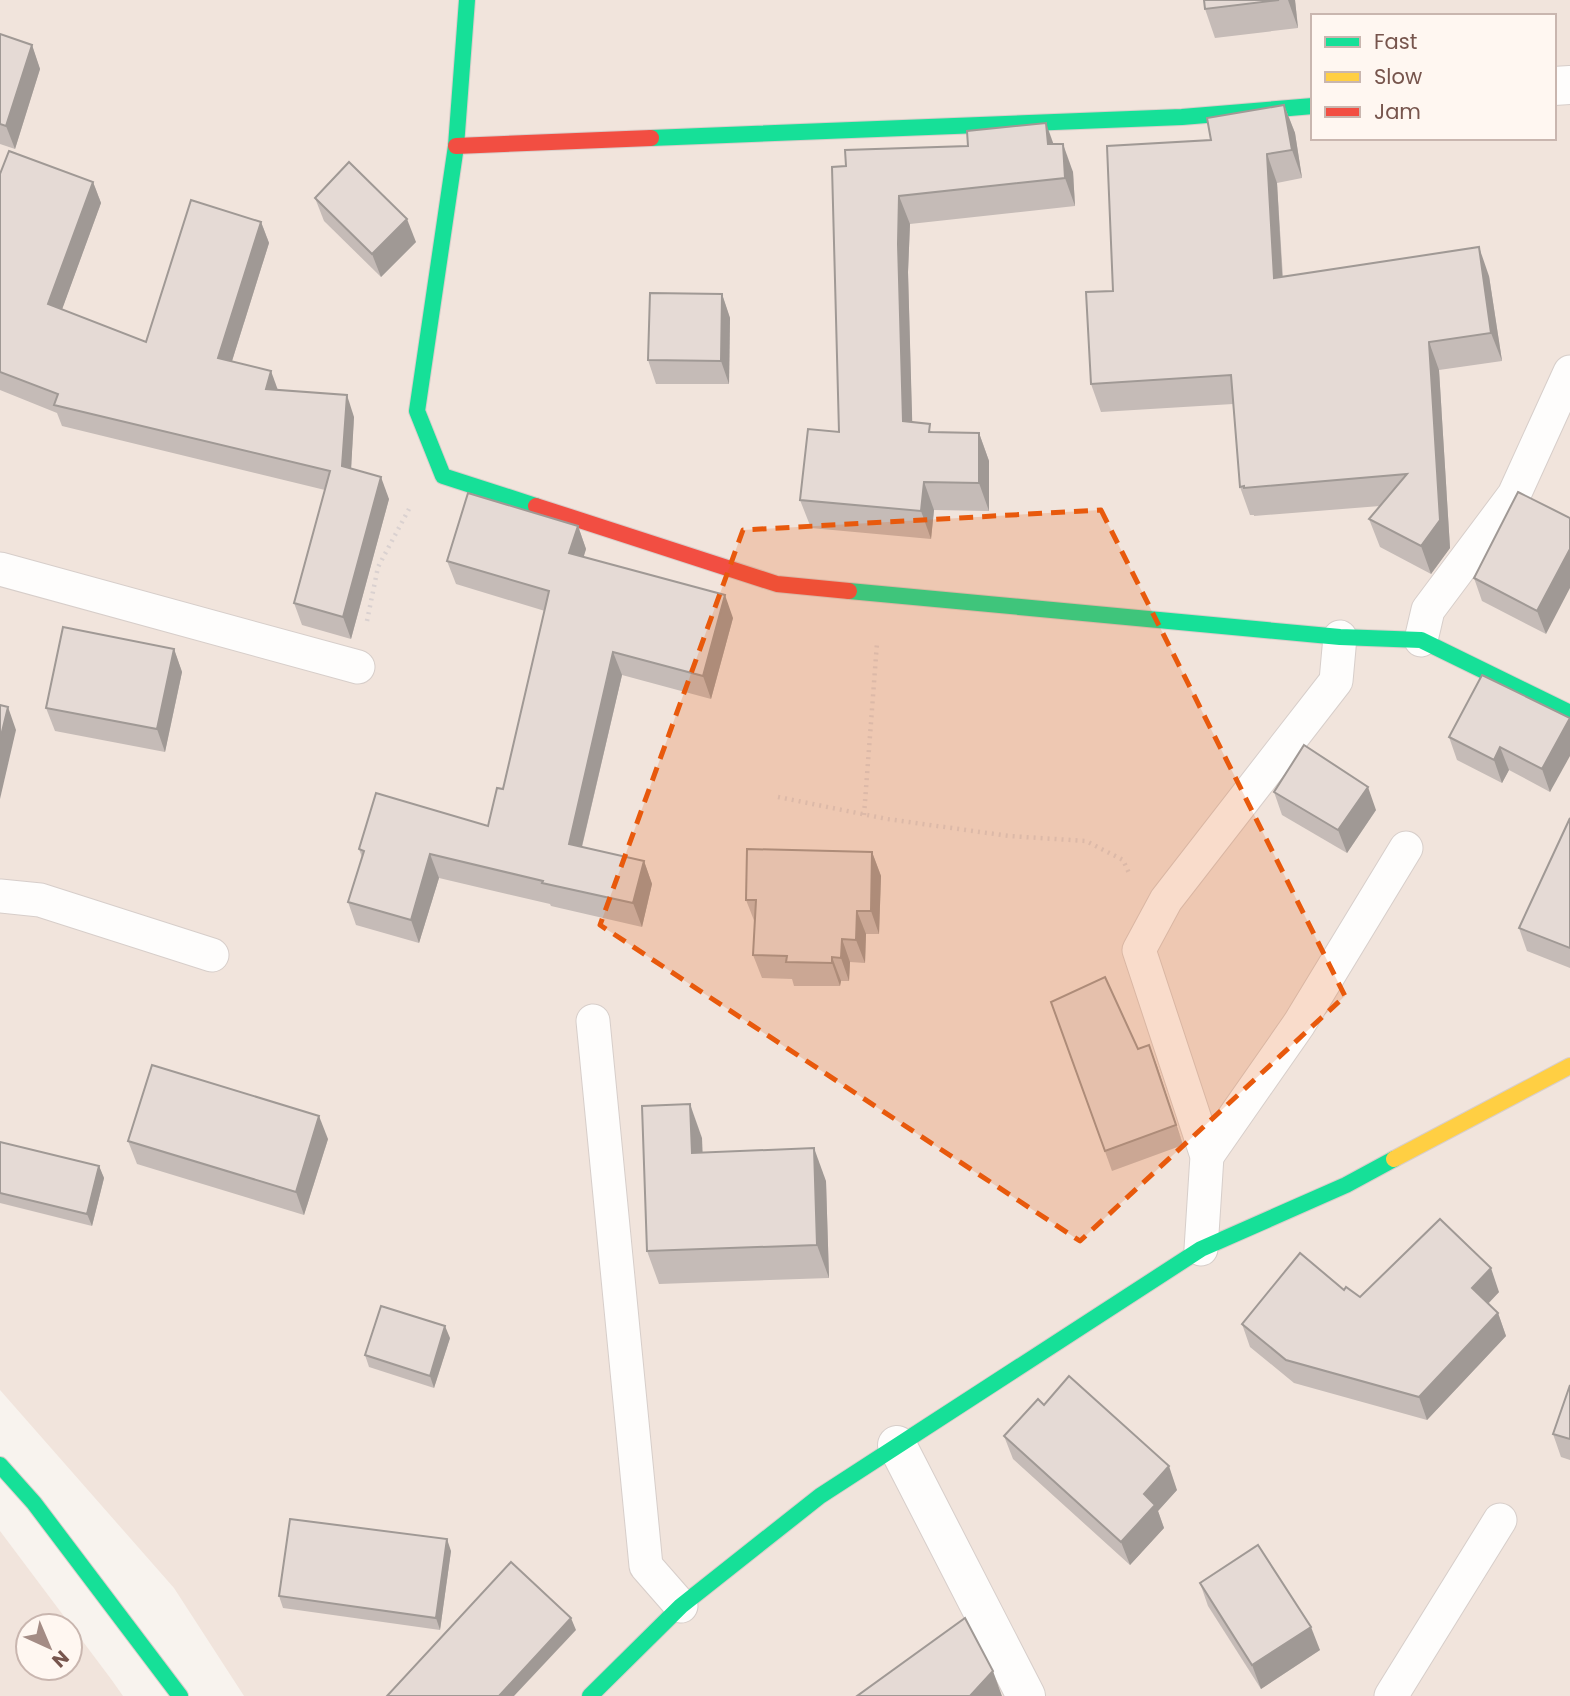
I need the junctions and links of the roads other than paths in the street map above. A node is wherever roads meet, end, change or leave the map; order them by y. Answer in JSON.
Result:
{"nodes":[{"id":1,"x":467,"y":0,"type":"edge"},
{"id":2,"x":1311,"y":106,"type":"edge"},
{"id":3,"x":456,"y":146,"type":"junction"},
{"id":4,"x":1570,"y":372,"type":"edge"},
{"id":5,"x":0,"y":569,"type":"edge"},
{"id":6,"x":1340,"y":637,"type":"junction"},
{"id":7,"x":1421,"y":640,"type":"junction"},
{"id":8,"x":358,"y":667,"type":"road end"},
{"id":9,"x":1570,"y":713,"type":"edge"},
{"id":10,"x":1406,"y":848,"type":"dead end"},
{"id":11,"x":0,"y":896,"type":"edge"},
{"id":12,"x":212,"y":955,"type":"dead end"},
{"id":13,"x":593,"y":1021,"type":"dead end"},
{"id":14,"x":1570,"y":1066,"type":"edge"},
{"id":15,"x":1207,"y":1156,"type":"junction"},
{"id":16,"x":1202,"y":1249,"type":"junction"},
{"id":17,"x":897,"y":1445,"type":"junction"},
{"id":18,"x":0,"y":1465,"type":"edge"},
{"id":19,"x":1500,"y":1520,"type":"dead end"},
{"id":20,"x":681,"y":1606,"type":"junction"},
{"id":21,"x":180,"y":1696,"type":"edge"},
{"id":22,"x":590,"y":1696,"type":"edge"},
{"id":23,"x":1026,"y":1696,"type":"edge"},
{"id":24,"x":1391,"y":1696,"type":"edge"}],
"edges":[{"from":1,"to":3,"type":"street"},
{"from":2,"to":3,"type":"street"},
{"from":3,"to":6,"type":"street"},
{"from":4,"to":7,"type":"lane"},
{"from":5,"to":8,"type":"lane"},
{"from":6,"to":7,"type":"street"},
{"from":6,"to":15,"type":"lane"},
{"from":7,"to":9,"type":"street"},
{"from":10,"to":15,"type":"lane"},
{"from":11,"to":12,"type":"lane"},
{"from":13,"to":20,"type":"lane"},
{"from":14,"to":16,"type":"street"},
{"from":15,"to":16,"type":"lane"},
{"from":16,"to":17,"type":"street"},
{"from":17,"to":20,"type":"street"},
{"from":17,"to":23,"type":"street"},
{"from":18,"to":21,"type":"street"},
{"from":19,"to":24,"type":"lane"},
{"from":20,"to":22,"type":"street"}]}
